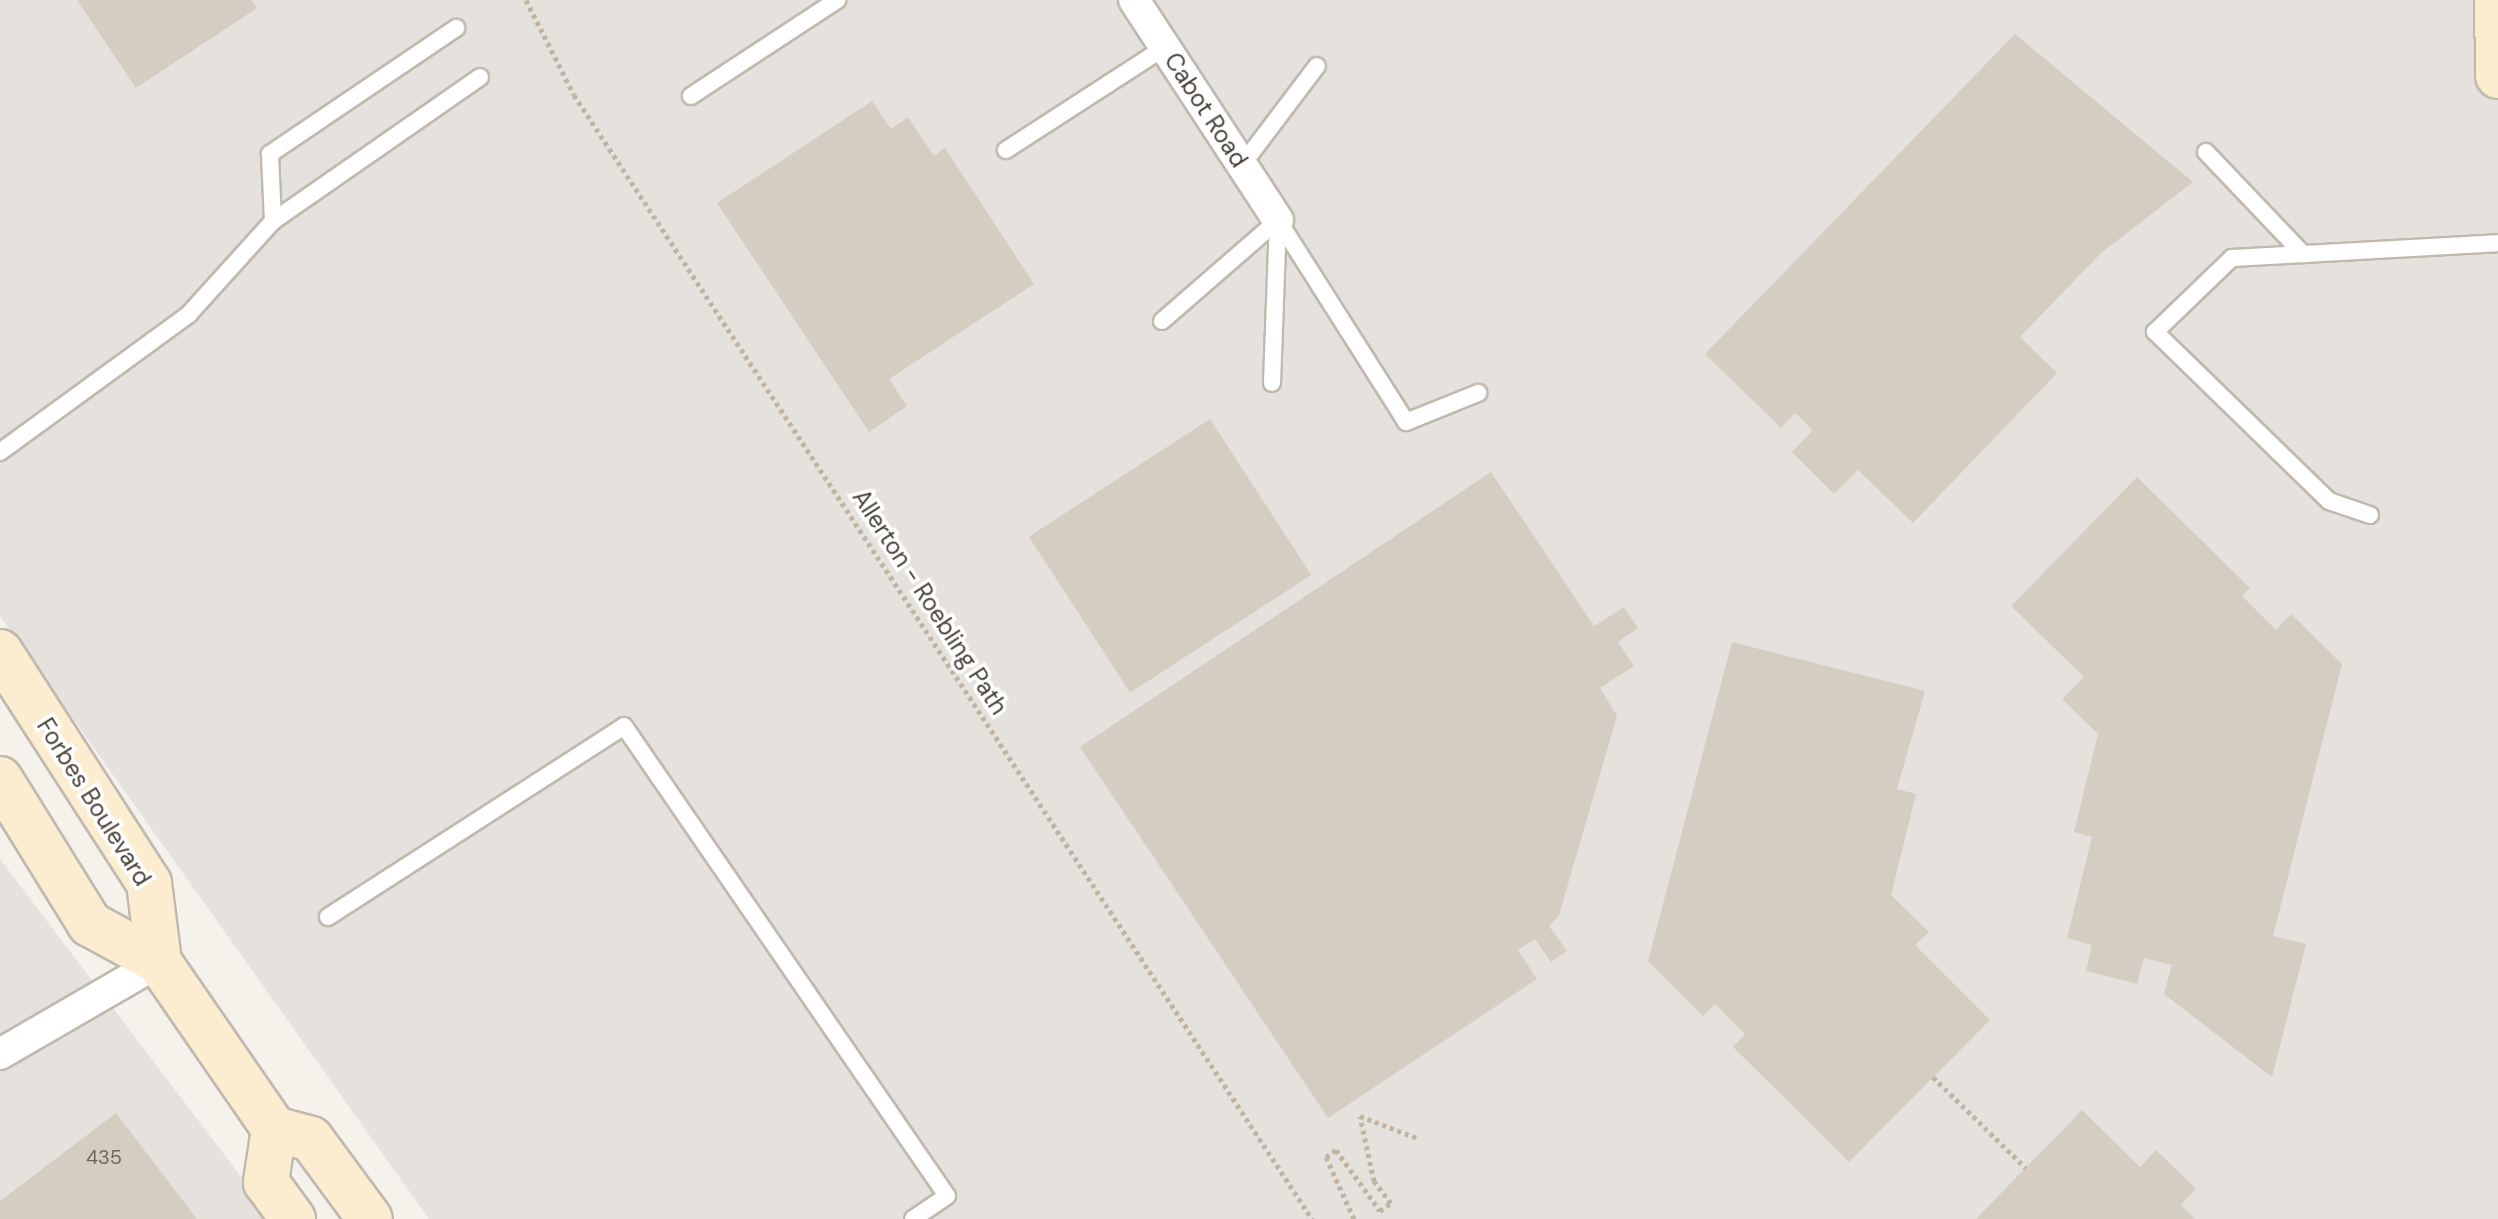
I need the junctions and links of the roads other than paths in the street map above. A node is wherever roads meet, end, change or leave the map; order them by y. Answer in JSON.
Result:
{"nodes":[{"id":1,"x":837,"y":0,"type":"edge"},
{"id":2,"x":1134,"y":0,"type":"edge"},
{"id":3,"x":2497,"y":0,"type":"edge"},
{"id":4,"x":456,"y":28,"type":"dead end"},
{"id":5,"x":1165,"y":47,"type":"junction"},
{"id":6,"x":1317,"y":66,"type":"dead end"},
{"id":7,"x":2498,"y":76,"type":"edge"},
{"id":8,"x":480,"y":77,"type":"dead end"},
{"id":9,"x":691,"y":96,"type":"dead end"},
{"id":10,"x":1006,"y":150,"type":"dead end"},
{"id":11,"x":2206,"y":152,"type":"dead end"},
{"id":12,"x":1242,"y":165,"type":"junction"},
{"id":13,"x":1278,"y":220,"type":"junction"},
{"id":14,"x":273,"y":221,"type":"junction"},
{"id":15,"x":2498,"y":243,"type":"edge"},
{"id":16,"x":2303,"y":254,"type":"junction"},
{"id":17,"x":1162,"y":321,"type":"dead end"},
{"id":18,"x":1272,"y":383,"type":"dead end"},
{"id":19,"x":1478,"y":393,"type":"dead end"},
{"id":20,"x":0,"y":452,"type":"edge"},
{"id":21,"x":2370,"y":515,"type":"dead end"},
{"id":22,"x":0,"y":652,"type":"edge"},
{"id":23,"x":0,"y":779,"type":"edge"},
{"id":24,"x":328,"y":917,"type":"dead end"},
{"id":25,"x":159,"y":962,"type":"junction"},
{"id":26,"x":0,"y":1054,"type":"edge"},
{"id":27,"x":274,"y":1129,"type":"junction"},
{"id":28,"x":293,"y":1219,"type":"edge"},
{"id":29,"x":370,"y":1219,"type":"edge"},
{"id":30,"x":913,"y":1219,"type":"edge"}],
"edges":[{"from":1,"to":9,"type":"lane"},
{"from":2,"to":5,"type":"street","name":"Cabot Road"},
{"from":3,"to":7,"type":"main road"},
{"from":4,"to":14,"type":"lane"},
{"from":5,"to":10,"type":"lane"},
{"from":5,"to":12,"type":"street","name":"Cabot Road"},
{"from":6,"to":12,"type":"lane"},
{"from":8,"to":14,"type":"lane"},
{"from":11,"to":16,"type":"lane"},
{"from":12,"to":13,"type":"street","name":"Cabot Road"},
{"from":13,"to":17,"type":"lane"},
{"from":13,"to":18,"type":"lane"},
{"from":13,"to":19,"type":"lane"},
{"from":14,"to":20,"type":"lane"},
{"from":15,"to":16,"type":"lane"},
{"from":16,"to":21,"type":"lane"},
{"from":22,"to":25,"type":"main road","name":"Forbes Boulevard"},
{"from":23,"to":25,"type":"main road","name":"Forbes Boulevard"},
{"from":24,"to":30,"type":"lane"},
{"from":25,"to":26,"type":"street"},
{"from":25,"to":27,"type":"main road","name":"Forbes Boulevard"},
{"from":27,"to":28,"type":"main road"},
{"from":27,"to":29,"type":"main road"}]}
